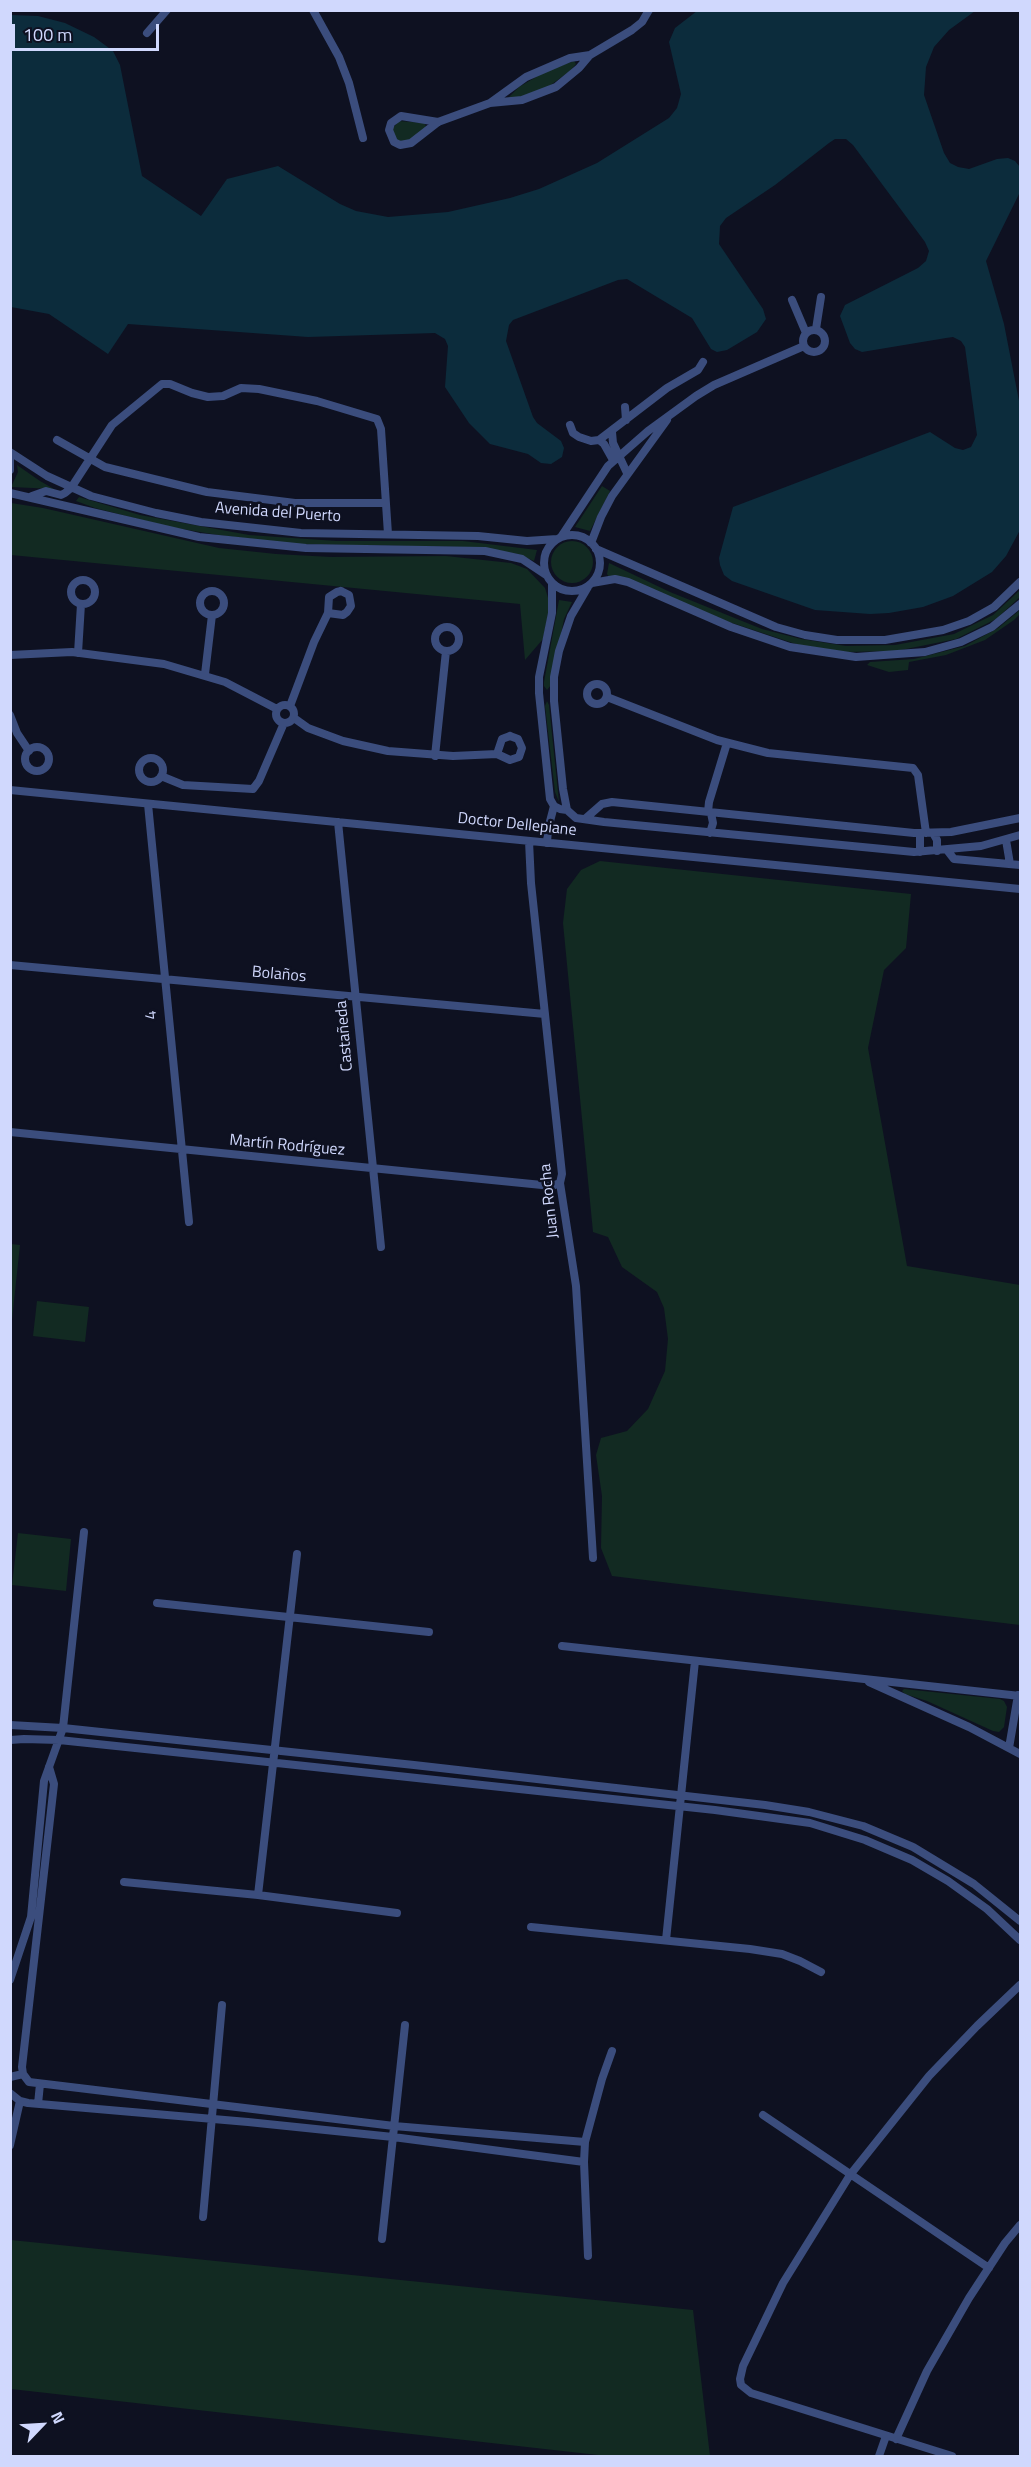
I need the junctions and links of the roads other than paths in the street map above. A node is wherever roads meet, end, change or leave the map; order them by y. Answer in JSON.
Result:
{"nodes":[{"id":1,"x":167,"y":10,"type":"edge"},
{"id":2,"x":313,"y":10,"type":"edge"},
{"id":3,"x":649,"y":10,"type":"edge"},
{"id":4,"x":147,"y":33,"type":"dead end"},
{"id":5,"x":590,"y":55,"type":"junction"},
{"id":6,"x":490,"y":103,"type":"junction"},
{"id":7,"x":438,"y":122,"type":"junction"},
{"id":8,"x":363,"y":138,"type":"dead end"},
{"id":9,"x":821,"y":297,"type":"dead end"},
{"id":10,"x":792,"y":300,"type":"dead end"},
{"id":11,"x":816,"y":329,"type":"junction"},
{"id":12,"x":806,"y":333,"type":"junction"},
{"id":13,"x":804,"y":346,"type":"junction"},
{"id":14,"x":703,"y":362,"type":"dead end"},
{"id":15,"x":625,"y":407,"type":"dead end"},
{"id":16,"x":677,"y":409,"type":"junction"},
{"id":17,"x":626,"y":420,"type":"junction"},
{"id":18,"x":570,"y":425,"type":"dead end"},
{"id":19,"x":612,"y":432,"type":"junction"},
{"id":20,"x":57,"y":440,"type":"dead end"},
{"id":21,"x":599,"y":440,"type":"junction"},
{"id":22,"x":10,"y":452,"type":"edge"},
{"id":23,"x":616,"y":458,"type":"junction"},
{"id":24,"x":10,"y":459,"type":"edge"},
{"id":25,"x":89,"y":459,"type":"junction"},
{"id":26,"x":10,"y":470,"type":"edge"},
{"id":27,"x":627,"y":473,"type":"junction"},
{"id":28,"x":71,"y":488,"type":"junction"},
{"id":29,"x":10,"y":493,"type":"edge"},
{"id":30,"x":32,"y":496,"type":"junction"},
{"id":31,"x":385,"y":502,"type":"junction"},
{"id":32,"x":388,"y":534,"type":"junction"},
{"id":33,"x":559,"y":538,"type":"junction"},
{"id":34,"x":594,"y":546,"type":"junction"},
{"id":35,"x":546,"y":575,"type":"junction"},
{"id":36,"x":1020,"y":582,"type":"edge"},
{"id":37,"x":552,"y":584,"type":"junction"},
{"id":38,"x":590,"y":585,"type":"junction"},
{"id":39,"x":81,"y":604,"type":"dead end"},
{"id":40,"x":1020,"y":604,"type":"edge"},
{"id":41,"x":328,"y":613,"type":"dead end"},
{"id":42,"x":212,"y":615,"type":"dead end"},
{"id":43,"x":446,"y":651,"type":"dead end"},
{"id":44,"x":78,"y":653,"type":"junction"},
{"id":45,"x":10,"y":655,"type":"edge"},
{"id":46,"x":205,"y":674,"type":"junction"},
{"id":47,"x":554,"y":692,"type":"junction"},
{"id":48,"x":539,"y":693,"type":"junction"},
{"id":49,"x":607,"y":697,"type":"dead end"},
{"id":50,"x":290,"y":705,"type":"junction"},
{"id":51,"x":277,"y":709,"type":"junction"},
{"id":52,"x":10,"y":715,"type":"edge"},
{"id":53,"x":294,"y":718,"type":"junction"},
{"id":54,"x":284,"y":723,"type":"junction"},
{"id":55,"x":727,"y":743,"type":"junction"},
{"id":56,"x":29,"y":751,"type":"dead end"},
{"id":57,"x":497,"y":754,"type":"dead end"},
{"id":58,"x":435,"y":756,"type":"junction"},
{"id":59,"x":161,"y":776,"type":"dead end"},
{"id":60,"x":10,"y":790,"type":"edge"},
{"id":61,"x":148,"y":804,"type":"junction"},
{"id":62,"x":554,"y":806,"type":"junction"},
{"id":63,"x":567,"y":810,"type":"junction"},
{"id":64,"x":697,"y":811,"type":"junction"},
{"id":65,"x":710,"y":813,"type":"junction"},
{"id":66,"x":586,"y":818,"type":"junction"},
{"id":67,"x":1020,"y":818,"type":"edge"},
{"id":68,"x":338,"y":822,"type":"junction"},
{"id":69,"x":694,"y":831,"type":"junction"},
{"id":70,"x":710,"y":832,"type":"junction"},
{"id":71,"x":927,"y":833,"type":"junction"},
{"id":72,"x":1020,"y":835,"type":"edge"},
{"id":73,"x":1005,"y":840,"type":"junction"},
{"id":74,"x":529,"y":842,"type":"junction"},
{"id":75,"x":547,"y":843,"type":"junction"},
{"id":76,"x":947,"y":850,"type":"junction"},
{"id":77,"x":937,"y":851,"type":"junction"},
{"id":78,"x":920,"y":852,"type":"junction"},
{"id":79,"x":1010,"y":864,"type":"junction"},
{"id":80,"x":1020,"y":865,"type":"edge"},
{"id":81,"x":1020,"y":889,"type":"edge"},
{"id":82,"x":10,"y":965,"type":"edge"},
{"id":83,"x":164,"y":979,"type":"junction"},
{"id":84,"x":356,"y":998,"type":"junction"},
{"id":85,"x":545,"y":1014,"type":"junction"},
{"id":86,"x":10,"y":1132,"type":"edge"},
{"id":87,"x":181,"y":1151,"type":"junction"},
{"id":88,"x":372,"y":1169,"type":"junction"},
{"id":89,"x":560,"y":1183,"type":"junction"},
{"id":90,"x":189,"y":1222,"type":"dead end"},
{"id":91,"x":381,"y":1247,"type":"dead end"},
{"id":92,"x":84,"y":1532,"type":"dead end"},
{"id":93,"x":297,"y":1554,"type":"dead end"},
{"id":94,"x":593,"y":1558,"type":"dead end"},
{"id":95,"x":157,"y":1603,"type":"dead end"},
{"id":96,"x":290,"y":1617,"type":"junction"},
{"id":97,"x":429,"y":1632,"type":"dead end"},
{"id":98,"x":562,"y":1646,"type":"dead end"},
{"id":99,"x":694,"y":1661,"type":"junction"},
{"id":100,"x":863,"y":1680,"type":"junction"},
{"id":101,"x":1019,"y":1695,"type":"edge"},
{"id":102,"x":10,"y":1725,"type":"edge"},
{"id":103,"x":63,"y":1728,"type":"junction"},
{"id":104,"x":10,"y":1740,"type":"edge"},
{"id":105,"x":58,"y":1740,"type":"junction"},
{"id":106,"x":1009,"y":1748,"type":"junction"},
{"id":107,"x":273,"y":1751,"type":"junction"},
{"id":108,"x":1020,"y":1754,"type":"edge"},
{"id":109,"x":273,"y":1763,"type":"junction"},
{"id":110,"x":49,"y":1767,"type":"junction"},
{"id":111,"x":479,"y":1773,"type":"junction"},
{"id":112,"x":478,"y":1785,"type":"junction"},
{"id":113,"x":680,"y":1795,"type":"junction"},
{"id":114,"x":678,"y":1806,"type":"junction"},
{"id":115,"x":124,"y":1882,"type":"dead end"},
{"id":116,"x":258,"y":1895,"type":"junction"},
{"id":117,"x":397,"y":1913,"type":"dead end"},
{"id":118,"x":1020,"y":1922,"type":"edge"},
{"id":119,"x":531,"y":1927,"type":"dead end"},
{"id":120,"x":666,"y":1940,"type":"junction"},
{"id":121,"x":1020,"y":1940,"type":"edge"},
{"id":122,"x":21,"y":1947,"type":"junction"},
{"id":123,"x":36,"y":1948,"type":"junction"},
{"id":124,"x":821,"y":1972,"type":"dead end"},
{"id":125,"x":10,"y":1980,"type":"edge"},
{"id":126,"x":1020,"y":1985,"type":"edge"},
{"id":127,"x":222,"y":2005,"type":"dead end"},
{"id":128,"x":405,"y":2025,"type":"dead end"},
{"id":129,"x":612,"y":2051,"type":"dead end"},
{"id":130,"x":23,"y":2074,"type":"junction"},
{"id":131,"x":10,"y":2078,"type":"edge"},
{"id":132,"x":40,"y":2085,"type":"junction"},
{"id":133,"x":10,"y":2093,"type":"edge"},
{"id":134,"x":20,"y":2102,"type":"junction"},
{"id":135,"x":38,"y":2104,"type":"junction"},
{"id":136,"x":213,"y":2105,"type":"junction"},
{"id":137,"x":763,"y":2115,"type":"dead end"},
{"id":138,"x":211,"y":2118,"type":"junction"},
{"id":139,"x":394,"y":2126,"type":"junction"},
{"id":140,"x":393,"y":2137,"type":"junction"},
{"id":141,"x":585,"y":2142,"type":"junction"},
{"id":142,"x":10,"y":2145,"type":"edge"},
{"id":143,"x":584,"y":2162,"type":"junction"},
{"id":144,"x":850,"y":2175,"type":"junction"},
{"id":145,"x":203,"y":2217,"type":"dead end"},
{"id":146,"x":1020,"y":2225,"type":"edge"},
{"id":147,"x":382,"y":2239,"type":"dead end"},
{"id":148,"x":588,"y":2256,"type":"dead end"},
{"id":149,"x":988,"y":2268,"type":"junction"},
{"id":150,"x":886,"y":2436,"type":"junction"},
{"id":151,"x":896,"y":2439,"type":"junction"},
{"id":152,"x":879,"y":2457,"type":"edge"},
{"id":153,"x":952,"y":2457,"type":"edge"}],
"edges":[{"from":1,"to":4,"type":"street"},
{"from":2,"to":8,"type":"street"},
{"from":3,"to":5,"type":"street"},
{"from":5,"to":6,"type":"street"},
{"from":5,"to":6,"type":"street"},
{"from":6,"to":7,"type":"street"},
{"from":7,"to":7,"type":"street"},
{"from":9,"to":11,"type":"street"},
{"from":10,"to":12,"type":"street"},
{"from":11,"to":12,"type":"street"},
{"from":11,"to":13,"type":"street"},
{"from":12,"to":13,"type":"street"},
{"from":13,"to":16,"type":"street"},
{"from":14,"to":17,"type":"street"},
{"from":15,"to":17,"type":"street"},
{"from":16,"to":23,"type":"street"},
{"from":16,"to":27,"type":"street"},
{"from":17,"to":19,"type":"street"},
{"from":18,"to":21,"type":"street"},
{"from":19,"to":21,"type":"street"},
{"from":19,"to":23,"type":"street"},
{"from":20,"to":25,"type":"street"},
{"from":21,"to":23,"type":"street"},
{"from":22,"to":28,"type":"street","name":"Avenida del Puerto"},
{"from":23,"to":27,"type":"street"},
{"from":23,"to":33,"type":"street"},
{"from":24,"to":26,"type":"street"},
{"from":25,"to":28,"type":"street"},
{"from":25,"to":31,"type":"street"},
{"from":25,"to":31,"type":"street"},
{"from":27,"to":34,"type":"street"},
{"from":28,"to":30,"type":"street"},
{"from":28,"to":32,"type":"street","name":"Avenida del Puerto"},
{"from":29,"to":30,"type":"street","name":"Avenida del Puerto"},
{"from":30,"to":35,"type":"street","name":"Avenida del Puerto"},
{"from":31,"to":32,"type":"street"},
{"from":32,"to":33,"type":"street","name":"Avenida del Puerto"},
{"from":33,"to":34,"type":"street"},
{"from":33,"to":35,"type":"street"},
{"from":34,"to":36,"type":"street"},
{"from":34,"to":38,"type":"street"},
{"from":35,"to":37,"type":"street"},
{"from":37,"to":38,"type":"street"},
{"from":37,"to":48,"type":"street"},
{"from":38,"to":40,"type":"street"},
{"from":38,"to":47,"type":"street"},
{"from":39,"to":44,"type":"street"},
{"from":41,"to":50,"type":"street"},
{"from":42,"to":46,"type":"street"},
{"from":43,"to":58,"type":"street"},
{"from":44,"to":45,"type":"street"},
{"from":44,"to":46,"type":"street"},
{"from":46,"to":51,"type":"street"},
{"from":47,"to":48,"type":"street"},
{"from":47,"to":63,"type":"street"},
{"from":48,"to":62,"type":"street"},
{"from":49,"to":55,"type":"street"},
{"from":50,"to":51,"type":"street"},
{"from":50,"to":53,"type":"street"},
{"from":51,"to":54,"type":"street"},
{"from":52,"to":56,"type":"street"},
{"from":53,"to":54,"type":"street"},
{"from":53,"to":58,"type":"street"},
{"from":54,"to":59,"type":"street"},
{"from":55,"to":65,"type":"street"},
{"from":55,"to":71,"type":"street"},
{"from":57,"to":58,"type":"street"},
{"from":60,"to":61,"type":"street","name":"Doctor Dellepiane"},
{"from":61,"to":68,"type":"street","name":"Doctor Dellepiane"},
{"from":61,"to":83,"type":"street","name":"4"},
{"from":62,"to":63,"type":"street"},
{"from":62,"to":75,"type":"street"},
{"from":63,"to":66,"type":"street"},
{"from":64,"to":65,"type":"street"},
{"from":64,"to":66,"type":"street"},
{"from":64,"to":69,"type":"street"},
{"from":65,"to":70,"type":"street"},
{"from":65,"to":71,"type":"street"},
{"from":66,"to":69,"type":"street"},
{"from":67,"to":71,"type":"street"},
{"from":68,"to":74,"type":"street","name":"Doctor Dellepiane"},
{"from":68,"to":84,"type":"street","name":"Castañeda"},
{"from":69,"to":70,"type":"street"},
{"from":70,"to":78,"type":"street"},
{"from":71,"to":77,"type":"street"},
{"from":71,"to":78,"type":"street"},
{"from":72,"to":73,"type":"street"},
{"from":73,"to":76,"type":"street"},
{"from":73,"to":79,"type":"street"},
{"from":74,"to":75,"type":"street","name":"Doctor Dellepiane"},
{"from":74,"to":85,"type":"street","name":"Juan Rocha"},
{"from":75,"to":81,"type":"street","name":"Doctor Dellepiane"},
{"from":76,"to":77,"type":"street"},
{"from":76,"to":79,"type":"street"},
{"from":77,"to":78,"type":"street"},
{"from":79,"to":80,"type":"street"},
{"from":82,"to":83,"type":"street","name":"Bolaños"},
{"from":83,"to":84,"type":"street","name":"Bolaños"},
{"from":83,"to":87,"type":"street","name":"4"},
{"from":84,"to":85,"type":"street","name":"Bolaños"},
{"from":84,"to":88,"type":"street","name":"Castañeda"},
{"from":85,"to":89,"type":"street","name":"Juan Rocha"},
{"from":86,"to":87,"type":"street","name":"Martín Rodríguez"},
{"from":87,"to":88,"type":"street","name":"Martín Rodríguez"},
{"from":87,"to":90,"type":"street","name":"4"},
{"from":88,"to":89,"type":"street","name":"Martín Rodríguez"},
{"from":88,"to":91,"type":"street","name":"Castañeda"},
{"from":89,"to":94,"type":"street","name":"Juan Rocha"},
{"from":92,"to":103,"type":"street"},
{"from":93,"to":96,"type":"street"},
{"from":95,"to":96,"type":"street"},
{"from":96,"to":97,"type":"street"},
{"from":96,"to":107,"type":"street"},
{"from":98,"to":99,"type":"street"},
{"from":99,"to":100,"type":"street"},
{"from":99,"to":113,"type":"street"},
{"from":100,"to":101,"type":"street"},
{"from":100,"to":106,"type":"street"},
{"from":101,"to":106,"type":"street"},
{"from":102,"to":103,"type":"street"},
{"from":103,"to":105,"type":"street"},
{"from":103,"to":107,"type":"street"},
{"from":104,"to":105,"type":"street"},
{"from":105,"to":109,"type":"street"},
{"from":105,"to":110,"type":"street"},
{"from":106,"to":108,"type":"street"},
{"from":107,"to":109,"type":"street"},
{"from":107,"to":111,"type":"street"},
{"from":109,"to":112,"type":"street"},
{"from":109,"to":116,"type":"street"},
{"from":110,"to":122,"type":"street"},
{"from":110,"to":123,"type":"street"},
{"from":111,"to":112,"type":"street"},
{"from":111,"to":113,"type":"street"},
{"from":112,"to":114,"type":"street"},
{"from":113,"to":114,"type":"street"},
{"from":113,"to":118,"type":"street"},
{"from":114,"to":120,"type":"street"},
{"from":114,"to":121,"type":"street"},
{"from":115,"to":116,"type":"street"},
{"from":116,"to":117,"type":"street"},
{"from":119,"to":120,"type":"street"},
{"from":120,"to":124,"type":"street"},
{"from":122,"to":123,"type":"street"},
{"from":122,"to":125,"type":"street"},
{"from":123,"to":130,"type":"street"},
{"from":126,"to":144,"type":"street"},
{"from":127,"to":136,"type":"street"},
{"from":128,"to":139,"type":"street"},
{"from":129,"to":141,"type":"street"},
{"from":130,"to":131,"type":"street"},
{"from":130,"to":132,"type":"street"},
{"from":132,"to":135,"type":"street"},
{"from":132,"to":136,"type":"street"},
{"from":133,"to":134,"type":"street"},
{"from":134,"to":135,"type":"street"},
{"from":134,"to":142,"type":"street"},
{"from":135,"to":138,"type":"street"},
{"from":136,"to":138,"type":"street"},
{"from":136,"to":139,"type":"street"},
{"from":137,"to":144,"type":"street"},
{"from":138,"to":140,"type":"street"},
{"from":138,"to":145,"type":"street"},
{"from":139,"to":140,"type":"street"},
{"from":139,"to":141,"type":"street"},
{"from":140,"to":143,"type":"street"},
{"from":140,"to":147,"type":"street"},
{"from":141,"to":143,"type":"street"},
{"from":143,"to":148,"type":"street"},
{"from":144,"to":149,"type":"street"},
{"from":144,"to":150,"type":"street"},
{"from":146,"to":149,"type":"street"},
{"from":149,"to":151,"type":"street"},
{"from":150,"to":151,"type":"street"},
{"from":150,"to":152,"type":"street"},
{"from":151,"to":153,"type":"street"}]}
